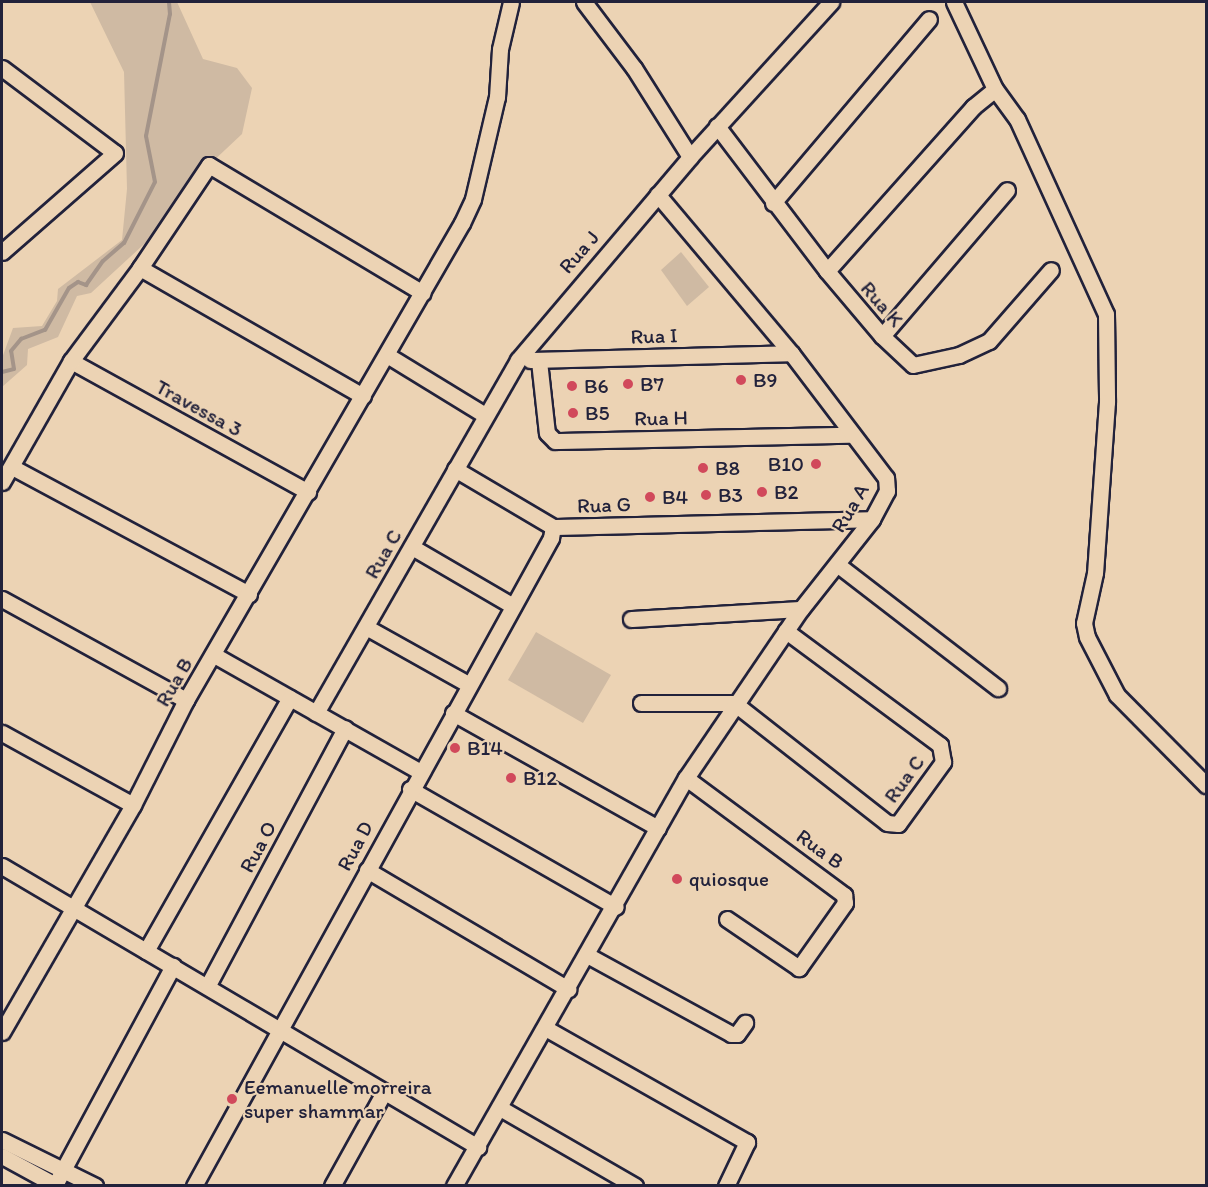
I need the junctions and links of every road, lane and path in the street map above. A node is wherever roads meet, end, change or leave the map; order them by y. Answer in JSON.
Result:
{"nodes":[{"id":1,"x":511,"y":2,"type":"edge"},
{"id":2,"x":584,"y":2,"type":"edge"},
{"id":3,"x":831,"y":2,"type":"edge"},
{"id":4,"x":954,"y":2,"type":"edge"},
{"id":5,"x":929,"y":19,"type":"dead end"},
{"id":6,"x":2,"y":68,"type":"edge"},
{"id":7,"x":995,"y":88,"type":"junction"},
{"id":8,"x":717,"y":126,"type":"junction"},
{"id":9,"x":690,"y":157,"type":"junction"},
{"id":10,"x":1007,"y":190,"type":"dead end"},
{"id":11,"x":658,"y":195,"type":"junction"},
{"id":12,"x":773,"y":203,"type":"junction"},
{"id":13,"x":2,"y":252,"type":"edge"},
{"id":14,"x":141,"y":268,"type":"junction"},
{"id":15,"x":1051,"y":270,"type":"dead end"},
{"id":16,"x":827,"y":272,"type":"junction"},
{"id":17,"x":423,"y":293,"type":"junction"},
{"id":18,"x":882,"y":336,"type":"junction"},
{"id":19,"x":791,"y":353,"type":"junction"},
{"id":20,"x":387,"y":355,"type":"junction"},
{"id":21,"x":518,"y":360,"type":"junction"},
{"id":22,"x":71,"y":361,"type":"junction"},
{"id":23,"x":539,"y":361,"type":"junction"},
{"id":24,"x":363,"y":396,"type":"junction"},
{"id":25,"x":485,"y":415,"type":"junction"},
{"id":26,"x":852,"y":435,"type":"junction"},
{"id":27,"x":12,"y":467,"type":"junction"},
{"id":28,"x":455,"y":469,"type":"junction"},
{"id":29,"x":2,"y":482,"type":"edge"},
{"id":30,"x":308,"y":492,"type":"junction"},
{"id":31,"x":872,"y":519,"type":"junction"},
{"id":32,"x":553,"y":527,"type":"junction"},
{"id":33,"x":412,"y":547,"type":"junction"},
{"id":34,"x":838,"y":565,"type":"junction"},
{"id":35,"x":249,"y":594,"type":"junction"},
{"id":36,"x":2,"y":599,"type":"edge"},
{"id":37,"x":513,"y":606,"type":"junction"},
{"id":38,"x":801,"y":609,"type":"junction"},
{"id":39,"x":631,"y":619,"type":"dead end"},
{"id":40,"x":366,"y":627,"type":"junction"},
{"id":41,"x":786,"y":631,"type":"junction"},
{"id":42,"x":214,"y":655,"type":"junction"},
{"id":43,"x":468,"y":684,"type":"junction"},
{"id":44,"x":998,"y":688,"type":"dead end"},
{"id":45,"x":290,"y":699,"type":"junction"},
{"id":46,"x":186,"y":700,"type":"junction"},
{"id":47,"x":641,"y":703,"type":"dead end"},
{"id":48,"x":734,"y":703,"type":"junction"},
{"id":49,"x":316,"y":713,"type":"junction"},
{"id":50,"x":453,"y":713,"type":"junction"},
{"id":51,"x":345,"y":728,"type":"junction"},
{"id":52,"x":2,"y":733,"type":"edge"},
{"id":53,"x":419,"y":771,"type":"junction"},
{"id":54,"x":686,"y":778,"type":"junction"},
{"id":55,"x":1206,"y":785,"type":"edge"},
{"id":56,"x":410,"y":789,"type":"junction"},
{"id":57,"x":133,"y":805,"type":"junction"},
{"id":58,"x":658,"y":828,"type":"junction"},
{"id":59,"x":2,"y":866,"type":"edge"},
{"id":60,"x":367,"y":870,"type":"junction"},
{"id":61,"x":72,"y":906,"type":"junction"},
{"id":62,"x":616,"y":907,"type":"junction"},
{"id":63,"x":727,"y":919,"type":"dead end"},
{"id":64,"x":146,"y":951,"type":"junction"},
{"id":65,"x":587,"y":955,"type":"junction"},
{"id":66,"x":173,"y":966,"type":"junction"},
{"id":67,"x":208,"y":985,"type":"junction"},
{"id":68,"x":568,"y":989,"type":"junction"},
{"id":69,"x":7,"y":1006,"type":"edge"},
{"id":70,"x":745,"y":1023,"type":"dead end"},
{"id":71,"x":547,"y":1029,"type":"junction"},
{"id":72,"x":281,"y":1030,"type":"junction"},
{"id":73,"x":2,"y":1032,"type":"edge"},
{"id":74,"x":384,"y":1092,"type":"junction"},
{"id":75,"x":500,"y":1108,"type":"junction"},
{"id":76,"x":2,"y":1140,"type":"edge"},
{"id":77,"x":478,"y":1147,"type":"junction"},
{"id":78,"x":2,"y":1156,"type":"edge"},
{"id":79,"x":63,"y":1169,"type":"junction"},
{"id":80,"x":56,"y":1185,"type":"edge"},
{"id":81,"x":95,"y":1185,"type":"edge"},
{"id":82,"x":194,"y":1185,"type":"edge"},
{"id":83,"x":332,"y":1185,"type":"edge"},
{"id":84,"x":454,"y":1185,"type":"edge"},
{"id":85,"x":635,"y":1185,"type":"edge"},
{"id":86,"x":726,"y":1185,"type":"edge"}],
"edges":[{"from":1,"to":17,"type":"street","name":"Rua B"},
{"from":2,"to":9,"type":"street"},
{"from":3,"to":8,"type":"street","name":"Rua J"},
{"from":4,"to":7,"type":"street"},
{"from":5,"to":12,"type":"street"},
{"from":6,"to":13,"type":"street"},
{"from":7,"to":16,"type":"street"},
{"from":7,"to":55,"type":"street"},
{"from":8,"to":9,"type":"street","name":"Rua J"},
{"from":8,"to":12,"type":"street","name":"Rua K"},
{"from":9,"to":11,"type":"street","name":"Rua J"},
{"from":10,"to":18,"type":"street"},
{"from":11,"to":19,"type":"street","name":"Rua A"},
{"from":11,"to":21,"type":"street","name":"Rua J"},
{"from":12,"to":16,"type":"street","name":"Rua K"},
{"from":14,"to":17,"type":"street"},
{"from":14,"to":22,"type":"street"},
{"from":14,"to":24,"type":"street"},
{"from":15,"to":18,"type":"street","name":"Rua K"},
{"from":16,"to":18,"type":"street","name":"Rua K"},
{"from":17,"to":20,"type":"street","name":"Rua B"},
{"from":19,"to":23,"type":"street","name":"Rua I"},
{"from":19,"to":26,"type":"street","name":"Rua A"},
{"from":20,"to":24,"type":"street","name":"Rua B"},
{"from":20,"to":25,"type":"street"},
{"from":21,"to":23,"type":"street","name":"Rua I"},
{"from":21,"to":25,"type":"street","name":"Rua J"},
{"from":22,"to":27,"type":"street"},
{"from":22,"to":30,"type":"street","name":"Travessa 3"},
{"from":23,"to":26,"type":"street","name":"Rua H"},
{"from":24,"to":30,"type":"street","name":"Rua B"},
{"from":25,"to":28,"type":"street","name":"Rua C"},
{"from":26,"to":31,"type":"street","name":"Rua A"},
{"from":27,"to":29,"type":"street"},
{"from":27,"to":35,"type":"street"},
{"from":28,"to":32,"type":"street"},
{"from":28,"to":33,"type":"street","name":"Rua C"},
{"from":30,"to":35,"type":"street","name":"Rua B"},
{"from":31,"to":32,"type":"street","name":"Rua G"},
{"from":31,"to":34,"type":"street","name":"Rua A"},
{"from":32,"to":37,"type":"street","name":"Rua D"},
{"from":33,"to":37,"type":"street"},
{"from":33,"to":40,"type":"street","name":"Rua C"},
{"from":34,"to":38,"type":"street","name":"Rua A"},
{"from":34,"to":44,"type":"street"},
{"from":35,"to":42,"type":"street","name":"Rua B"},
{"from":36,"to":46,"type":"street"},
{"from":37,"to":43,"type":"street","name":"Rua D"},
{"from":38,"to":39,"type":"street"},
{"from":38,"to":41,"type":"street","name":"Rua A"},
{"from":40,"to":43,"type":"street"},
{"from":40,"to":49,"type":"street","name":"Rua C"},
{"from":41,"to":48,"type":"street","name":"Rua A"},
{"from":41,"to":48,"type":"street","name":"Rua C"},
{"from":42,"to":45,"type":"street"},
{"from":42,"to":46,"type":"street","name":"Rua B"},
{"from":43,"to":50,"type":"street","name":"Rua D"},
{"from":45,"to":49,"type":"street"},
{"from":45,"to":64,"type":"street"},
{"from":46,"to":57,"type":"street","name":"Rua B"},
{"from":47,"to":48,"type":"street"},
{"from":48,"to":54,"type":"street","name":"Rua A"},
{"from":49,"to":51,"type":"street"},
{"from":50,"to":53,"type":"street","name":"Rua D"},
{"from":50,"to":58,"type":"street"},
{"from":51,"to":53,"type":"street"},
{"from":51,"to":67,"type":"street","name":"Rua O"},
{"from":52,"to":57,"type":"street"},
{"from":53,"to":56,"type":"street","name":"Rua D"},
{"from":54,"to":58,"type":"street","name":"Rua A"},
{"from":54,"to":63,"type":"street","name":"Rua B"},
{"from":56,"to":60,"type":"street","name":"Rua D"},
{"from":56,"to":62,"type":"street"},
{"from":57,"to":61,"type":"street","name":"Rua B"},
{"from":58,"to":62,"type":"street","name":"Rua A"},
{"from":59,"to":61,"type":"street"},
{"from":60,"to":68,"type":"street"},
{"from":60,"to":72,"type":"street","name":"Rua D"},
{"from":61,"to":64,"type":"street"},
{"from":61,"to":69,"type":"street","name":"Rua B"},
{"from":62,"to":65,"type":"street","name":"Rua A"},
{"from":64,"to":66,"type":"street"},
{"from":65,"to":68,"type":"street","name":"Rua A"},
{"from":65,"to":70,"type":"street"},
{"from":66,"to":67,"type":"street"},
{"from":66,"to":79,"type":"street"},
{"from":67,"to":72,"type":"street"},
{"from":68,"to":71,"type":"street","name":"Rua A"},
{"from":69,"to":73,"type":"street","name":"Rua B"},
{"from":71,"to":75,"type":"street","name":"Rua A"},
{"from":71,"to":86,"type":"street"},
{"from":72,"to":74,"type":"street"},
{"from":72,"to":82,"type":"street","name":"Rua D"},
{"from":74,"to":77,"type":"street"},
{"from":74,"to":83,"type":"street"},
{"from":75,"to":77,"type":"street","name":"Rua A"},
{"from":75,"to":85,"type":"street"},
{"from":76,"to":79,"type":"street"},
{"from":77,"to":84,"type":"street","name":"Rua A"},
{"from":78,"to":80,"type":"street"},
{"from":79,"to":80,"type":"street"},
{"from":79,"to":81,"type":"street"}]}
